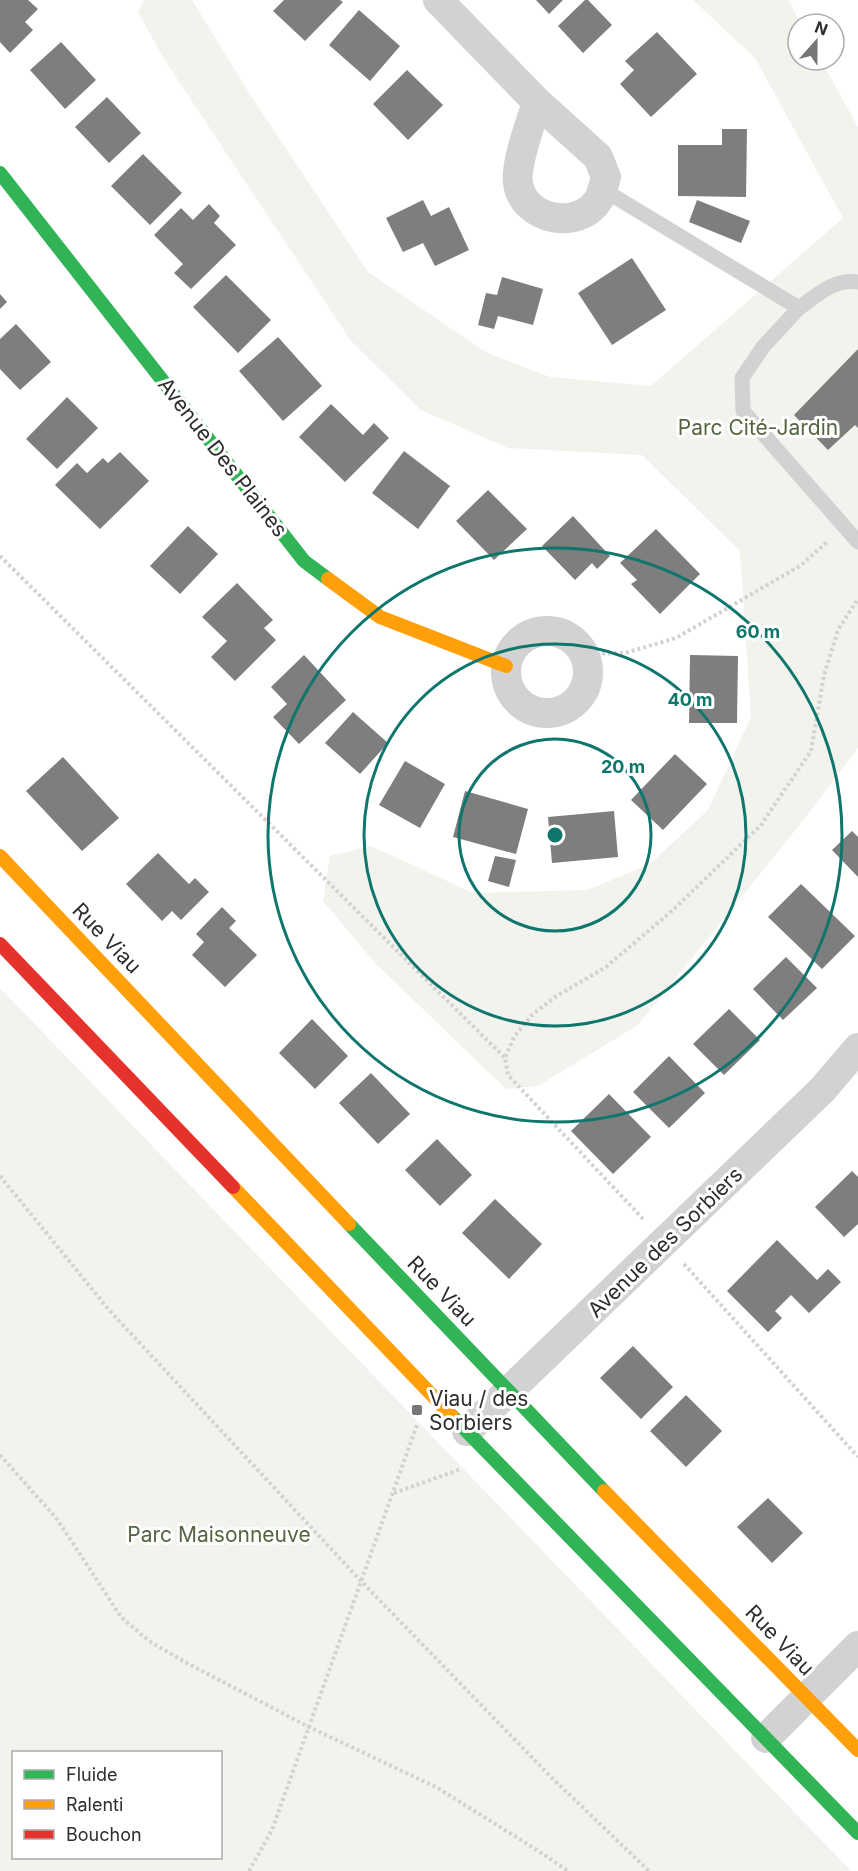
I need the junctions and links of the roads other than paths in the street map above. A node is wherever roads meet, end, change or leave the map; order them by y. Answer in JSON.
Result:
{"nodes":[{"id":1,"x":438,"y":0,"type":"edge"},
{"id":2,"x":537,"y":102,"type":"junction"},
{"id":3,"x":0,"y":173,"type":"edge"},
{"id":4,"x":602,"y":189,"type":"junction"},
{"id":5,"x":858,"y":282,"type":"edge"},
{"id":6,"x":799,"y":308,"type":"junction"},
{"id":7,"x":858,"y":542,"type":"edge"},
{"id":8,"x":506,"y":666,"type":"junction"},
{"id":9,"x":0,"y":856,"type":"edge"},
{"id":10,"x":0,"y":944,"type":"edge"},
{"id":11,"x":858,"y":1048,"type":"edge"},
{"id":12,"x":510,"y":1391,"type":"junction"},
{"id":13,"x":467,"y":1431,"type":"junction"},
{"id":14,"x":858,"y":1646,"type":"edge"},
{"id":15,"x":806,"y":1697,"type":"junction"},
{"id":16,"x":766,"y":1738,"type":"junction"},
{"id":17,"x":858,"y":1750,"type":"edge"},
{"id":18,"x":858,"y":1833,"type":"edge"}],
"edges":[{"from":1,"to":2,"type":"street"},
{"from":2,"to":4,"type":"street"},
{"from":2,"to":4,"type":"street"},
{"from":3,"to":8,"type":"main road","name":"Avenue Des Plaines"},
{"from":4,"to":6,"type":"lane"},
{"from":5,"to":6,"type":"lane"},
{"from":6,"to":7,"type":"lane"},
{"from":8,"to":8,"type":"street"},
{"from":9,"to":12,"type":"main road","name":"Rue Viau"},
{"from":10,"to":13,"type":"main road"},
{"from":11,"to":12,"type":"street","name":"Avenue des Sorbiers"},
{"from":12,"to":13,"type":"street","name":"Avenue des Sorbiers"},
{"from":12,"to":15,"type":"main road","name":"Rue Viau"},
{"from":13,"to":16,"type":"main road"},
{"from":14,"to":15,"type":"street"},
{"from":15,"to":16,"type":"street"},
{"from":15,"to":17,"type":"main road","name":"Rue Viau"},
{"from":16,"to":18,"type":"main road"}]}
